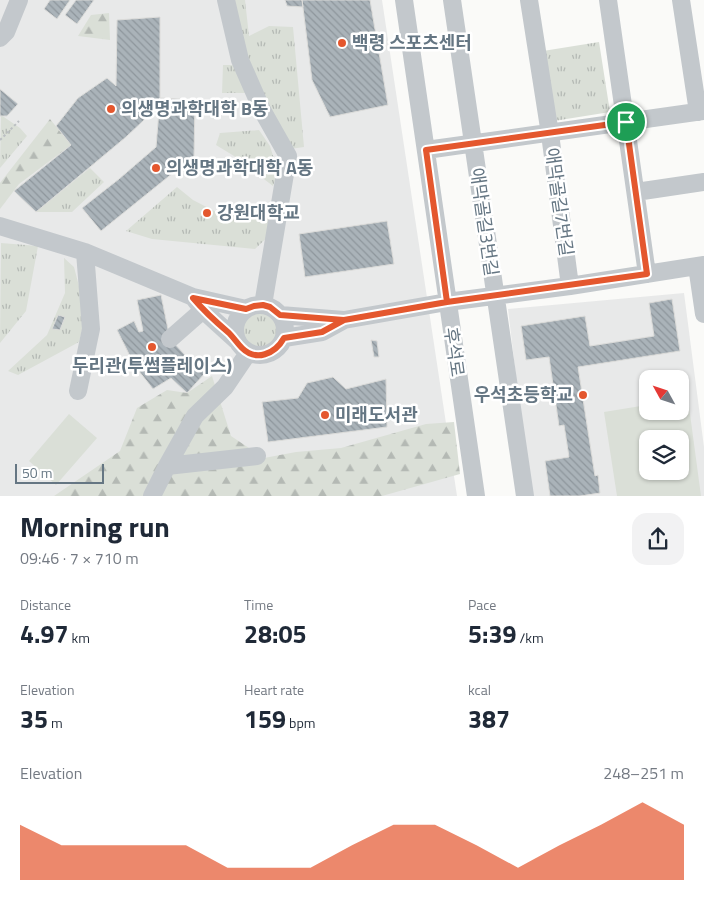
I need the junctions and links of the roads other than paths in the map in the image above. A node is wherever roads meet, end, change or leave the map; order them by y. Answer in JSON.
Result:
{"nodes":[{"id":1,"x":19,"y":0,"type":"edge"},
{"id":2,"x":226,"y":0,"type":"edge"},
{"id":3,"x":404,"y":0,"type":"edge"},
{"id":4,"x":452,"y":0,"type":"edge"},
{"id":5,"x":530,"y":0,"type":"edge"},
{"id":6,"x":608,"y":0,"type":"edge"},
{"id":7,"x":682,"y":0,"type":"edge"},
{"id":8,"x":0,"y":38,"type":"edge"},
{"id":9,"x":701,"y":112,"type":"edge"},
{"id":10,"x":626,"y":122,"type":"junction"},
{"id":11,"x":550,"y":134,"type":"junction"},
{"id":12,"x":474,"y":144,"type":"junction"},
{"id":13,"x":426,"y":150,"type":"junction"},
{"id":14,"x":704,"y":182,"type":"edge"},
{"id":15,"x":636,"y":192,"type":"junction"},
{"id":16,"x":0,"y":226,"type":"edge"},
{"id":17,"x":85,"y":252,"type":"junction"},
{"id":18,"x":701,"y":265,"type":"edge"},
{"id":19,"x":647,"y":274,"type":"junction"},
{"id":20,"x":570,"y":286,"type":"junction"},
{"id":21,"x":494,"y":295,"type":"junction"},
{"id":22,"x":447,"y":302,"type":"junction"},
{"id":23,"x":198,"y":304,"type":"junction"},
{"id":24,"x":255,"y":307,"type":"junction"},
{"id":25,"x":704,"y":314,"type":"edge"},
{"id":26,"x":280,"y":315,"type":"junction"},
{"id":27,"x":344,"y":320,"type":"junction"},
{"id":28,"x":170,"y":338,"type":"dead end"},
{"id":29,"x":284,"y":338,"type":"junction"},
{"id":30,"x":242,"y":346,"type":"junction"},
{"id":31,"x":78,"y":391,"type":"dead end"},
{"id":32,"x":256,"y":456,"type":"dead end"},
{"id":33,"x":167,"y":466,"type":"junction"},
{"id":34,"x":152,"y":496,"type":"edge"},
{"id":35,"x":476,"y":496,"type":"edge"},
{"id":36,"x":525,"y":496,"type":"edge"}],
"edges":[{"from":1,"to":8,"type":"street"},
{"from":2,"to":24,"type":"street"},
{"from":3,"to":13,"type":"street","name":"후석로"},
{"from":4,"to":12,"type":"street","name":"애막골길3번길"},
{"from":5,"to":11,"type":"street","name":"애막골길7번길"},
{"from":6,"to":10,"type":"street"},
{"from":7,"to":9,"type":"street"},
{"from":9,"to":10,"type":"street"},
{"from":10,"to":11,"type":"street"},
{"from":10,"to":15,"type":"street"},
{"from":11,"to":12,"type":"street"},
{"from":11,"to":20,"type":"street","name":"애막골길7번길"},
{"from":12,"to":13,"type":"street"},
{"from":12,"to":21,"type":"street","name":"애막골길3번길"},
{"from":13,"to":22,"type":"street","name":"후석로"},
{"from":14,"to":15,"type":"street"},
{"from":15,"to":19,"type":"street"},
{"from":16,"to":17,"type":"street"},
{"from":17,"to":23,"type":"street"},
{"from":17,"to":31,"type":"street"},
{"from":18,"to":19,"type":"street"},
{"from":18,"to":25,"type":"street"},
{"from":19,"to":20,"type":"street"},
{"from":20,"to":21,"type":"street"},
{"from":21,"to":22,"type":"street"},
{"from":21,"to":36,"type":"street","name":"애막골길3번길"},
{"from":22,"to":27,"type":"street"},
{"from":22,"to":35,"type":"street","name":"후석로"},
{"from":23,"to":24,"type":"street"},
{"from":23,"to":28,"type":"street"},
{"from":23,"to":30,"type":"street"},
{"from":24,"to":26,"type":"street"},
{"from":24,"to":30,"type":"street"},
{"from":26,"to":27,"type":"street"},
{"from":26,"to":29,"type":"street"},
{"from":27,"to":29,"type":"street"},
{"from":29,"to":30,"type":"street"},
{"from":30,"to":33,"type":"street"},
{"from":32,"to":33,"type":"street"},
{"from":33,"to":34,"type":"street"}]}
